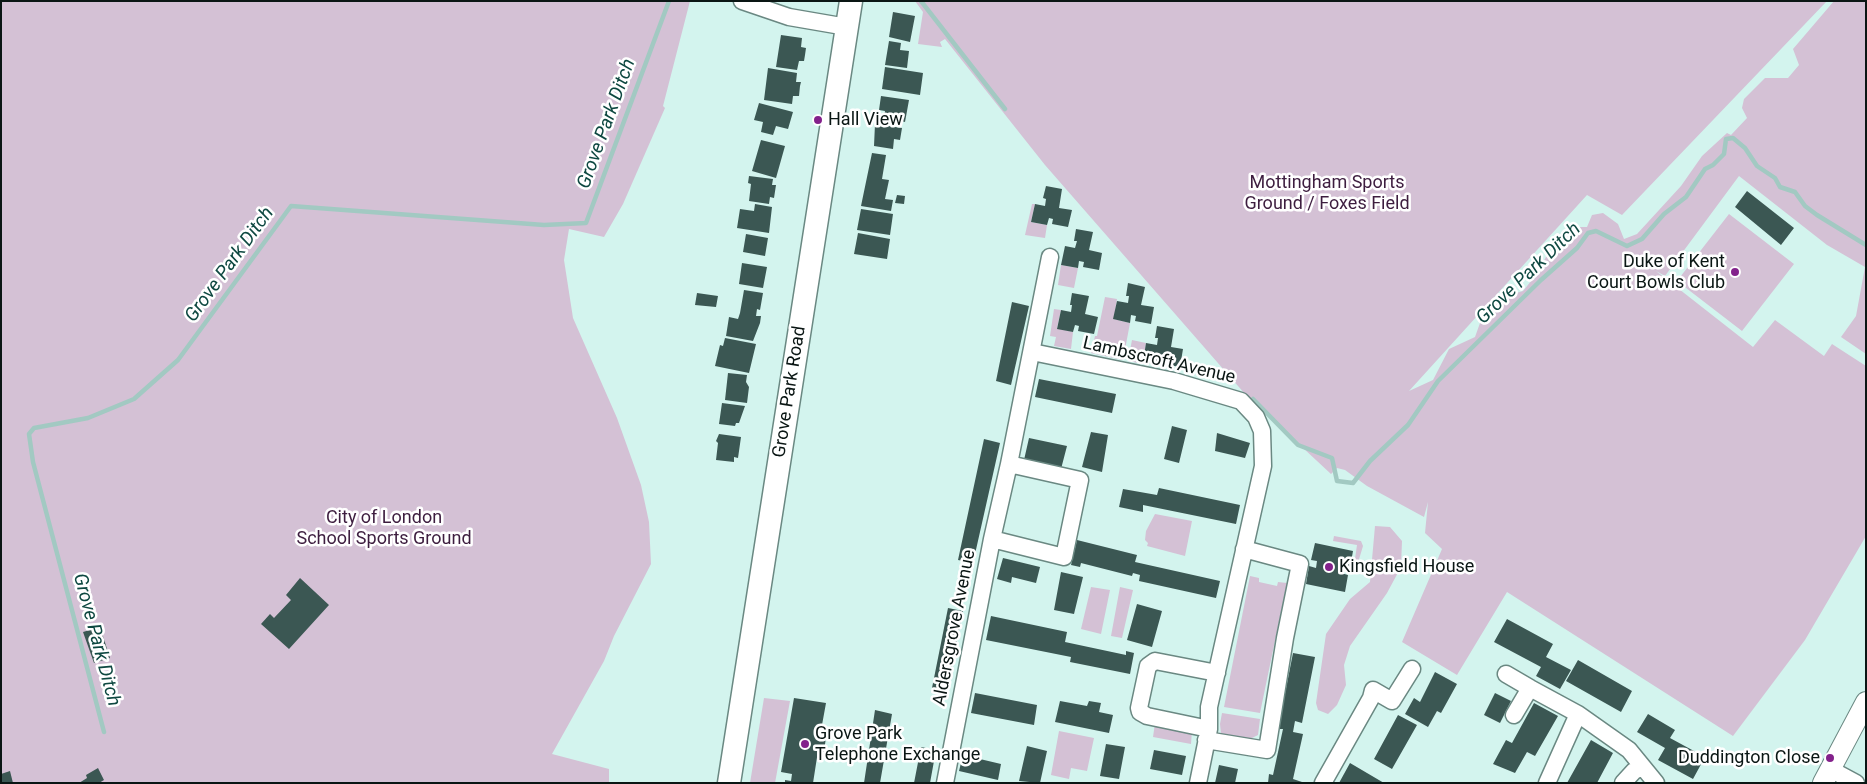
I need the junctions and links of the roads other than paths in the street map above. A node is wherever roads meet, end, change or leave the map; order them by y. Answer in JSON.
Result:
{"nodes":[{"id":1,"x":742,"y":1,"type":"edge"},
{"id":2,"x":851,"y":1,"type":"edge"},
{"id":3,"x":847,"y":26,"type":"junction"},
{"id":4,"x":1050,"y":256,"type":"dead end"},
{"id":5,"x":1032,"y":352,"type":"junction"},
{"id":6,"x":1009,"y":464,"type":"junction"},
{"id":7,"x":992,"y":539,"type":"junction"},
{"id":8,"x":1244,"y":549,"type":"junction"},
{"id":9,"x":1412,"y":669,"type":"dead end"},
{"id":10,"x":1217,"y":673,"type":"junction"},
{"id":11,"x":1506,"y":674,"type":"dead end"},
{"id":12,"x":1530,"y":688,"type":"junction"},
{"id":13,"x":1866,"y":702,"type":"edge"},
{"id":14,"x":1578,"y":714,"type":"junction"},
{"id":15,"x":1514,"y":715,"type":"dead end"},
{"id":16,"x":1207,"y":735,"type":"junction"},
{"id":17,"x":1643,"y":767,"type":"junction"},
{"id":18,"x":1827,"y":776,"type":"edge"},
{"id":19,"x":949,"y":782,"type":"edge"},
{"id":20,"x":729,"y":783,"type":"edge"},
{"id":21,"x":1198,"y":783,"type":"edge"},
{"id":22,"x":1323,"y":783,"type":"edge"},
{"id":23,"x":1547,"y":783,"type":"edge"},
{"id":24,"x":1623,"y":783,"type":"edge"},
{"id":25,"x":1656,"y":783,"type":"edge"},
{"id":26,"x":1856,"y":783,"type":"edge"}],
"edges":[{"from":1,"to":3,"type":"street"},
{"from":2,"to":3,"type":"main road","name":"Grove Park Road"},
{"from":3,"to":20,"type":"main road","name":"Grove Park Road"},
{"from":4,"to":5,"type":"street","name":"Aldersgrove Avenue"},
{"from":5,"to":6,"type":"street","name":"Aldersgrove Avenue"},
{"from":5,"to":8,"type":"street","name":"Lambscroft Avenue"},
{"from":6,"to":7,"type":"street","name":"Aldersgrove Avenue"},
{"from":6,"to":7,"type":"street","name":"Aldersgrove Avenue"},
{"from":7,"to":19,"type":"street","name":"Aldersgrove Avenue"},
{"from":8,"to":10,"type":"street","name":"Lambscroft Avenue"},
{"from":8,"to":16,"type":"street"},
{"from":9,"to":22,"type":"street"},
{"from":10,"to":16,"type":"street","name":"Lambscroft Avenue"},
{"from":10,"to":16,"type":"street"},
{"from":11,"to":12,"type":"street"},
{"from":12,"to":14,"type":"street"},
{"from":12,"to":15,"type":"street"},
{"from":13,"to":18,"type":"street"},
{"from":14,"to":17,"type":"street"},
{"from":14,"to":23,"type":"street"},
{"from":16,"to":21,"type":"street","name":"Lambscroft Avenue"},
{"from":17,"to":24,"type":"street"},
{"from":17,"to":25,"type":"street"},
{"from":18,"to":26,"type":"street"}]}
